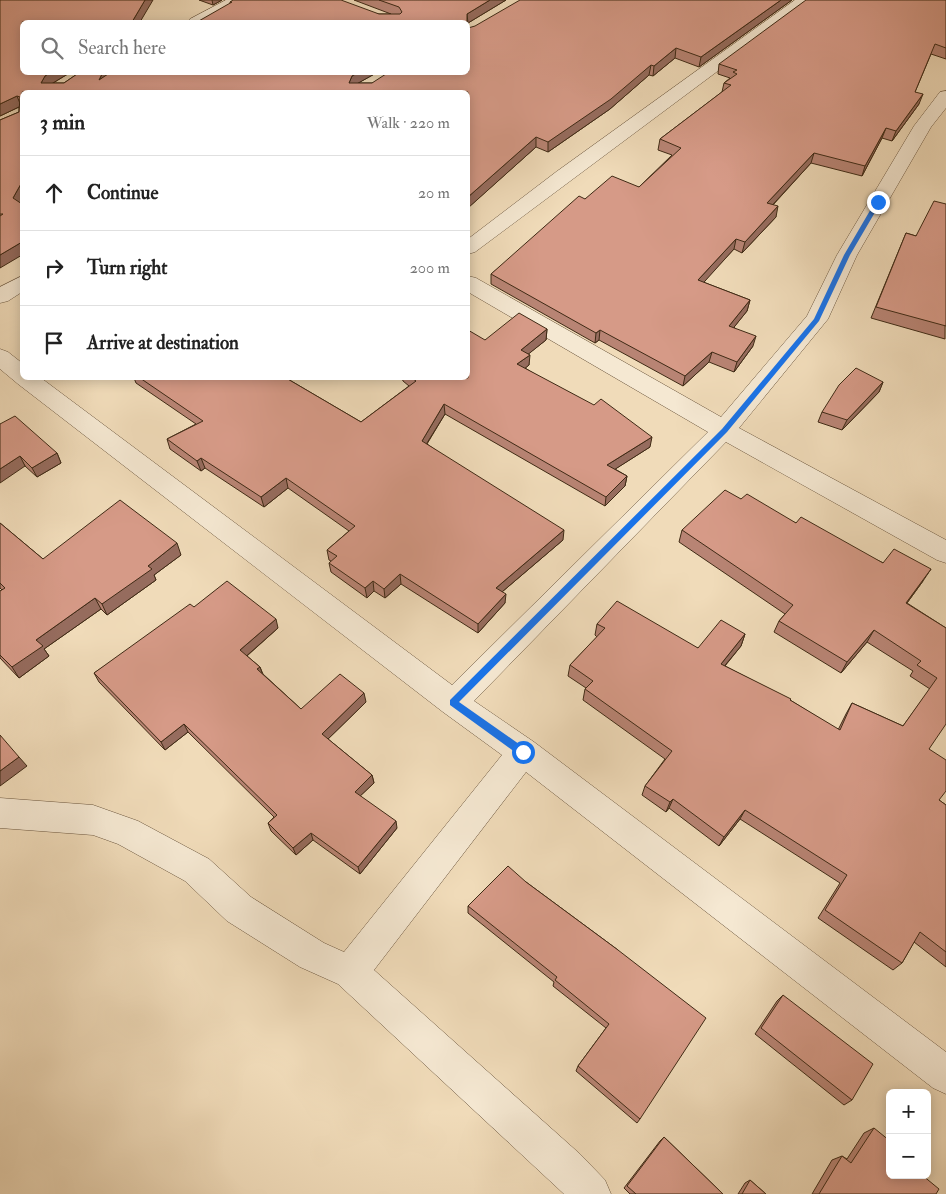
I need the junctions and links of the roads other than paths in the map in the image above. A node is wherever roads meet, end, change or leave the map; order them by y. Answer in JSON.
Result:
{"nodes":[{"id":1,"x":238,"y":0,"type":"edge"},
{"id":2,"x":805,"y":0,"type":"edge"},
{"id":3,"x":200,"y":20,"type":"edge"},
{"id":4,"x":946,"y":96,"type":"edge"},
{"id":5,"x":470,"y":246,"type":"edge"},
{"id":6,"x":20,"y":284,"type":"edge"},
{"id":7,"x":470,"y":284,"type":"edge"},
{"id":8,"x":0,"y":296,"type":"edge"},
{"id":9,"x":0,"y":357,"type":"edge"},
{"id":10,"x":20,"y":372,"type":"edge"},
{"id":11,"x":29,"y":380,"type":"edge"},
{"id":12,"x":724,"y":430,"type":"junction"},
{"id":13,"x":946,"y":552,"type":"edge"},
{"id":14,"x":453,"y":703,"type":"junction"},
{"id":15,"x":523,"y":752,"type":"junction"},
{"id":16,"x":0,"y":813,"type":"edge"},
{"id":17,"x":350,"y":972,"type":"junction"},
{"id":18,"x":946,"y":1074,"type":"edge"},
{"id":19,"x":590,"y":1194,"type":"edge"}],
"edges":[{"from":1,"to":3,"type":"street"},
{"from":2,"to":5,"type":"street"},
{"from":4,"to":12,"type":"street"},
{"from":6,"to":8,"type":"street"},
{"from":7,"to":12,"type":"street"},
{"from":9,"to":10,"type":"street"},
{"from":11,"to":14,"type":"street"},
{"from":12,"to":13,"type":"street"},
{"from":12,"to":14,"type":"street"},
{"from":14,"to":15,"type":"street"},
{"from":15,"to":17,"type":"street"},
{"from":15,"to":18,"type":"street"},
{"from":16,"to":17,"type":"street"},
{"from":17,"to":19,"type":"street"}]}
